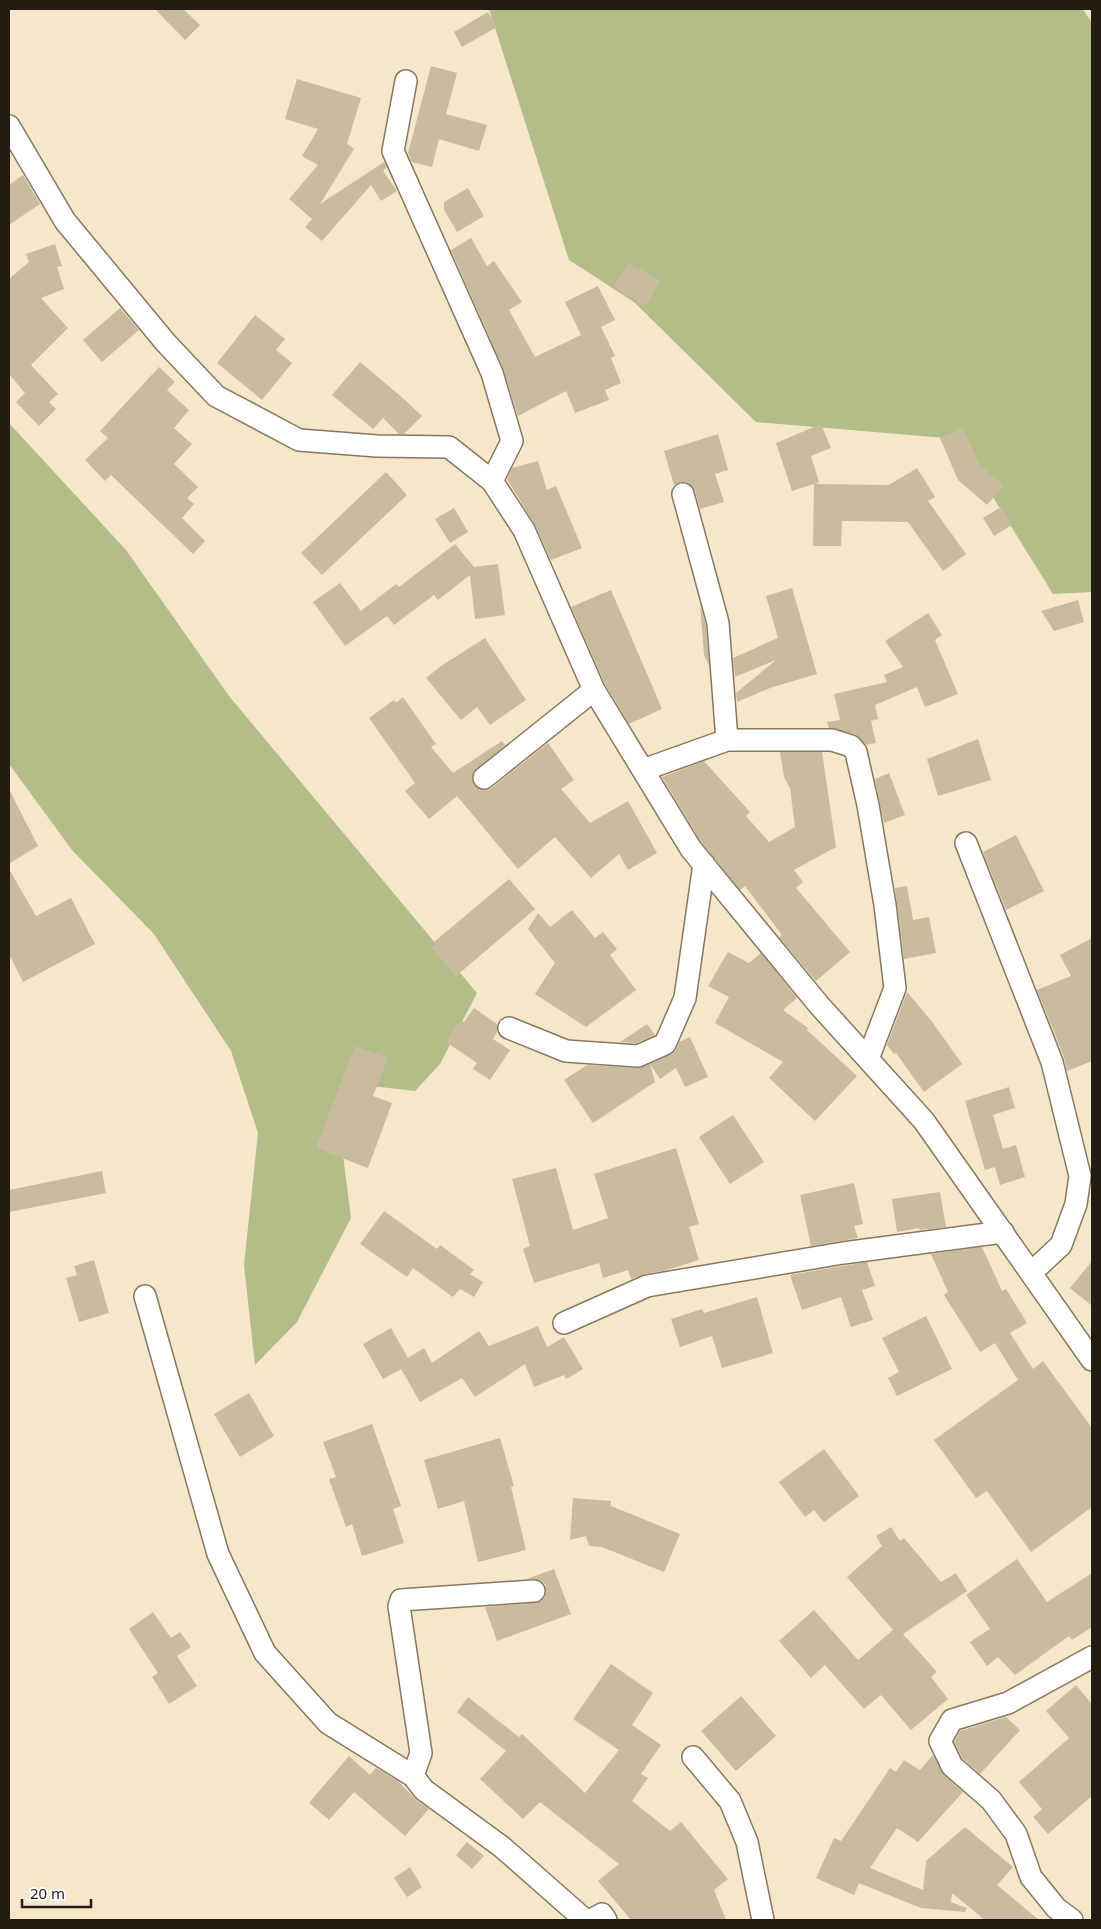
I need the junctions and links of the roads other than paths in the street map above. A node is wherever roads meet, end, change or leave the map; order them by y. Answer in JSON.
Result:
{"nodes":[{"id":1,"x":406,"y":81,"type":"dead end"},
{"id":2,"x":9,"y":126,"type":"edge"},
{"id":3,"x":492,"y":481,"type":"junction"},
{"id":4,"x":683,"y":494,"type":"dead end"},
{"id":5,"x":594,"y":690,"type":"junction"},
{"id":6,"x":727,"y":740,"type":"junction"},
{"id":7,"x":643,"y":770,"type":"junction"},
{"id":8,"x":484,"y":778,"type":"dead end"},
{"id":9,"x":966,"y":843,"type":"dead end"},
{"id":10,"x":704,"y":864,"type":"junction"},
{"id":11,"x":509,"y":1028,"type":"dead end"},
{"id":12,"x":868,"y":1059,"type":"junction"},
{"id":13,"x":1003,"y":1232,"type":"junction"},
{"id":14,"x":1031,"y":1273,"type":"junction"},
{"id":15,"x":145,"y":1296,"type":"dead end"},
{"id":16,"x":564,"y":1323,"type":"dead end"},
{"id":17,"x":1092,"y":1360,"type":"edge"},
{"id":18,"x":534,"y":1591,"type":"dead end"},
{"id":19,"x":1092,"y":1658,"type":"edge"},
{"id":20,"x":693,"y":1757,"type":"dead end"},
{"id":21,"x":413,"y":1776,"type":"junction"},
{"id":22,"x":585,"y":1920,"type":"edge"},
{"id":23,"x":591,"y":1920,"type":"edge"},
{"id":24,"x":606,"y":1920,"type":"edge"},
{"id":25,"x":763,"y":1920,"type":"edge"},
{"id":26,"x":1072,"y":1920,"type":"edge"}],
"edges":[{"from":1,"to":3,"type":"street"},
{"from":2,"to":3,"type":"street"},
{"from":3,"to":5,"type":"street"},
{"from":4,"to":6,"type":"street"},
{"from":5,"to":7,"type":"street"},
{"from":5,"to":8,"type":"street"},
{"from":6,"to":7,"type":"street"},
{"from":6,"to":12,"type":"street"},
{"from":7,"to":10,"type":"street"},
{"from":9,"to":14,"type":"street"},
{"from":10,"to":11,"type":"street"},
{"from":10,"to":12,"type":"street"},
{"from":12,"to":13,"type":"street"},
{"from":13,"to":14,"type":"street"},
{"from":13,"to":16,"type":"street"},
{"from":14,"to":17,"type":"street"},
{"from":15,"to":21,"type":"street"},
{"from":18,"to":21,"type":"street"},
{"from":19,"to":26,"type":"street"},
{"from":20,"to":25,"type":"street"},
{"from":21,"to":22,"type":"street"},
{"from":23,"to":24,"type":"street"}]}
